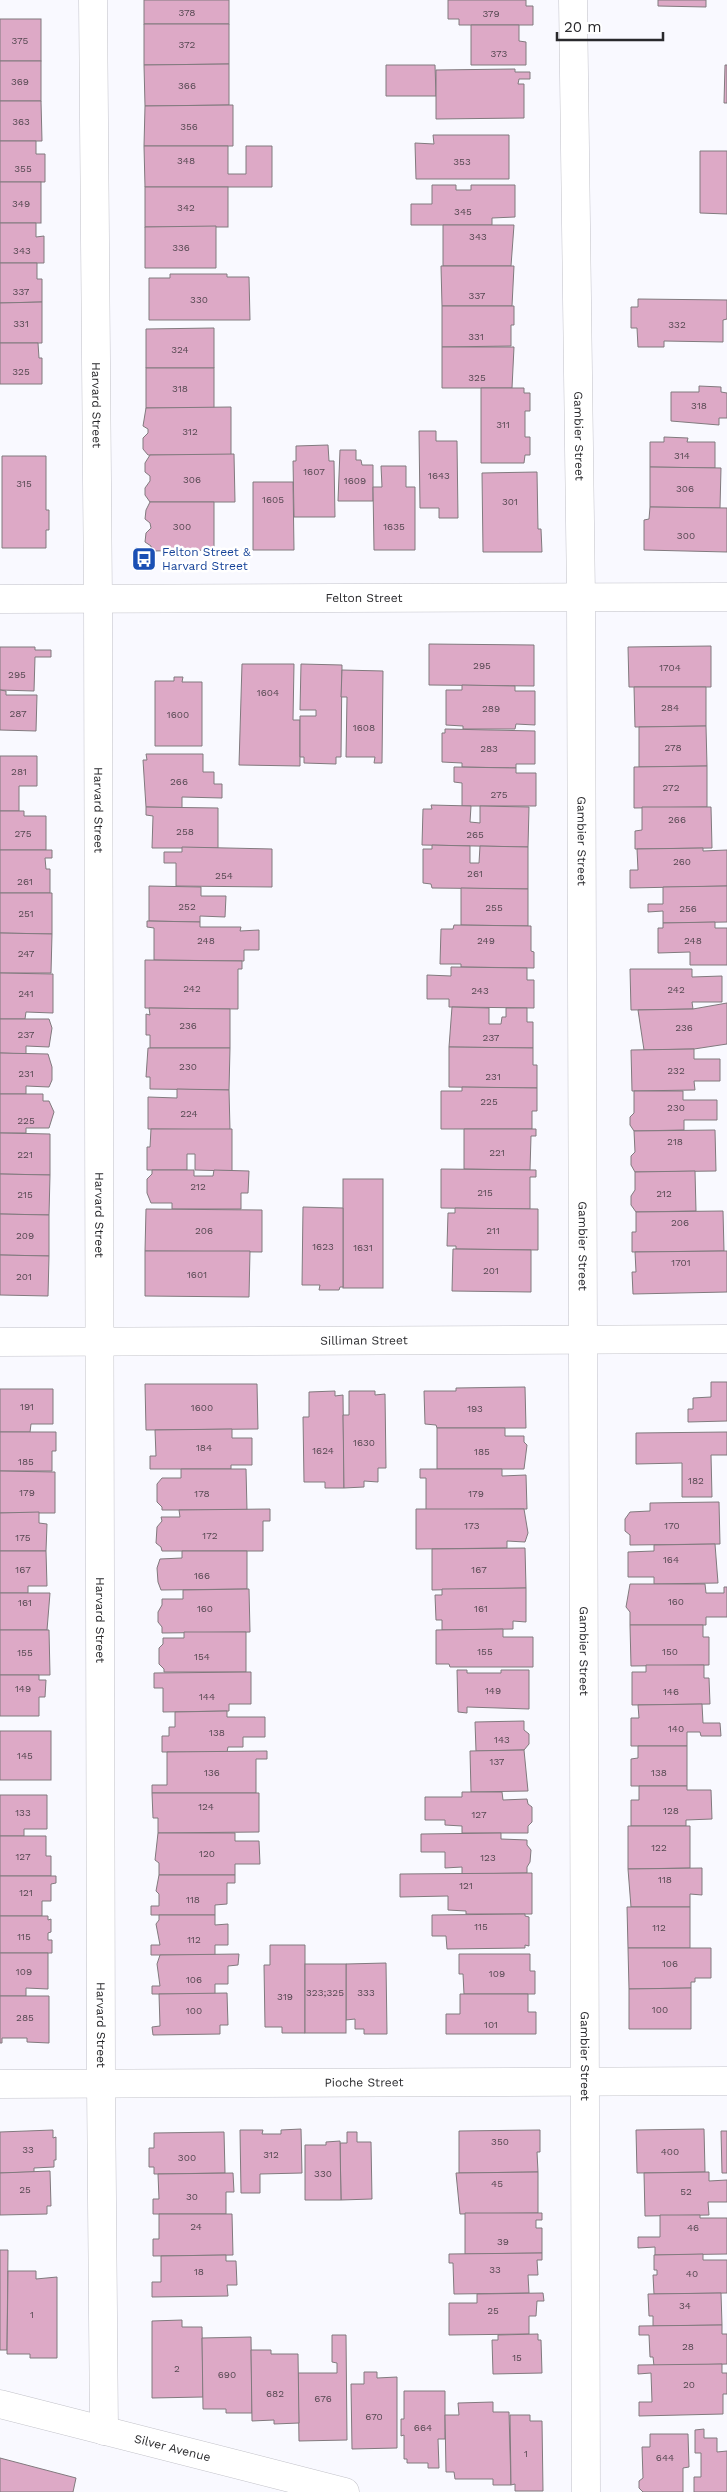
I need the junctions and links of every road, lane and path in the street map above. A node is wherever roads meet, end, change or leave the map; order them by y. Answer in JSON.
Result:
{"nodes":[{"id":1,"x":93,"y":0,"type":"edge"},
{"id":2,"x":572,"y":0,"type":"edge"},
{"id":3,"x":727,"y":596,"type":"edge"},
{"id":4,"x":581,"y":597,"type":"junction"},
{"id":5,"x":0,"y":599,"type":"edge"},
{"id":6,"x":98,"y":599,"type":"junction"},
{"id":7,"x":727,"y":1339,"type":"edge"},
{"id":8,"x":584,"y":1340,"type":"junction"},
{"id":9,"x":0,"y":1342,"type":"edge"},
{"id":10,"x":98,"y":1342,"type":"junction"},
{"id":11,"x":727,"y":2081,"type":"edge"},
{"id":12,"x":584,"y":2082,"type":"junction"},
{"id":13,"x":0,"y":2084,"type":"edge"},
{"id":14,"x":101,"y":2084,"type":"junction"},
{"id":15,"x":0,"y":2404,"type":"edge"},
{"id":16,"x":104,"y":2431,"type":"junction"},
{"id":17,"x":345,"y":2492,"type":"edge"},
{"id":18,"x":586,"y":2492,"type":"edge"}],
"edges":[{"from":1,"to":6,"type":"street","name":"Harvard Street"},
{"from":2,"to":4,"type":"street","name":"Gambier Street"},
{"from":3,"to":4,"type":"street","name":"Felton Street"},
{"from":4,"to":6,"type":"street","name":"Felton Street"},
{"from":4,"to":8,"type":"street","name":"Gambier Street"},
{"from":5,"to":6,"type":"street","name":"Felton Street"},
{"from":6,"to":10,"type":"street","name":"Harvard Street"},
{"from":7,"to":8,"type":"street","name":"Silliman Street"},
{"from":8,"to":10,"type":"street","name":"Silliman Street"},
{"from":8,"to":12,"type":"street","name":"Gambier Street"},
{"from":9,"to":10,"type":"street","name":"Silliman Street"},
{"from":10,"to":14,"type":"street","name":"Harvard Street"},
{"from":11,"to":12,"type":"street","name":"Pioche Street"},
{"from":12,"to":14,"type":"street","name":"Pioche Street"},
{"from":12,"to":18,"type":"street","name":"Gambier Street"},
{"from":13,"to":14,"type":"street","name":"Pioche Street"},
{"from":14,"to":16,"type":"street","name":"Harvard Street"},
{"from":15,"to":16,"type":"street","name":"Silver Avenue"},
{"from":16,"to":17,"type":"street","name":"Silver Avenue"}]}
